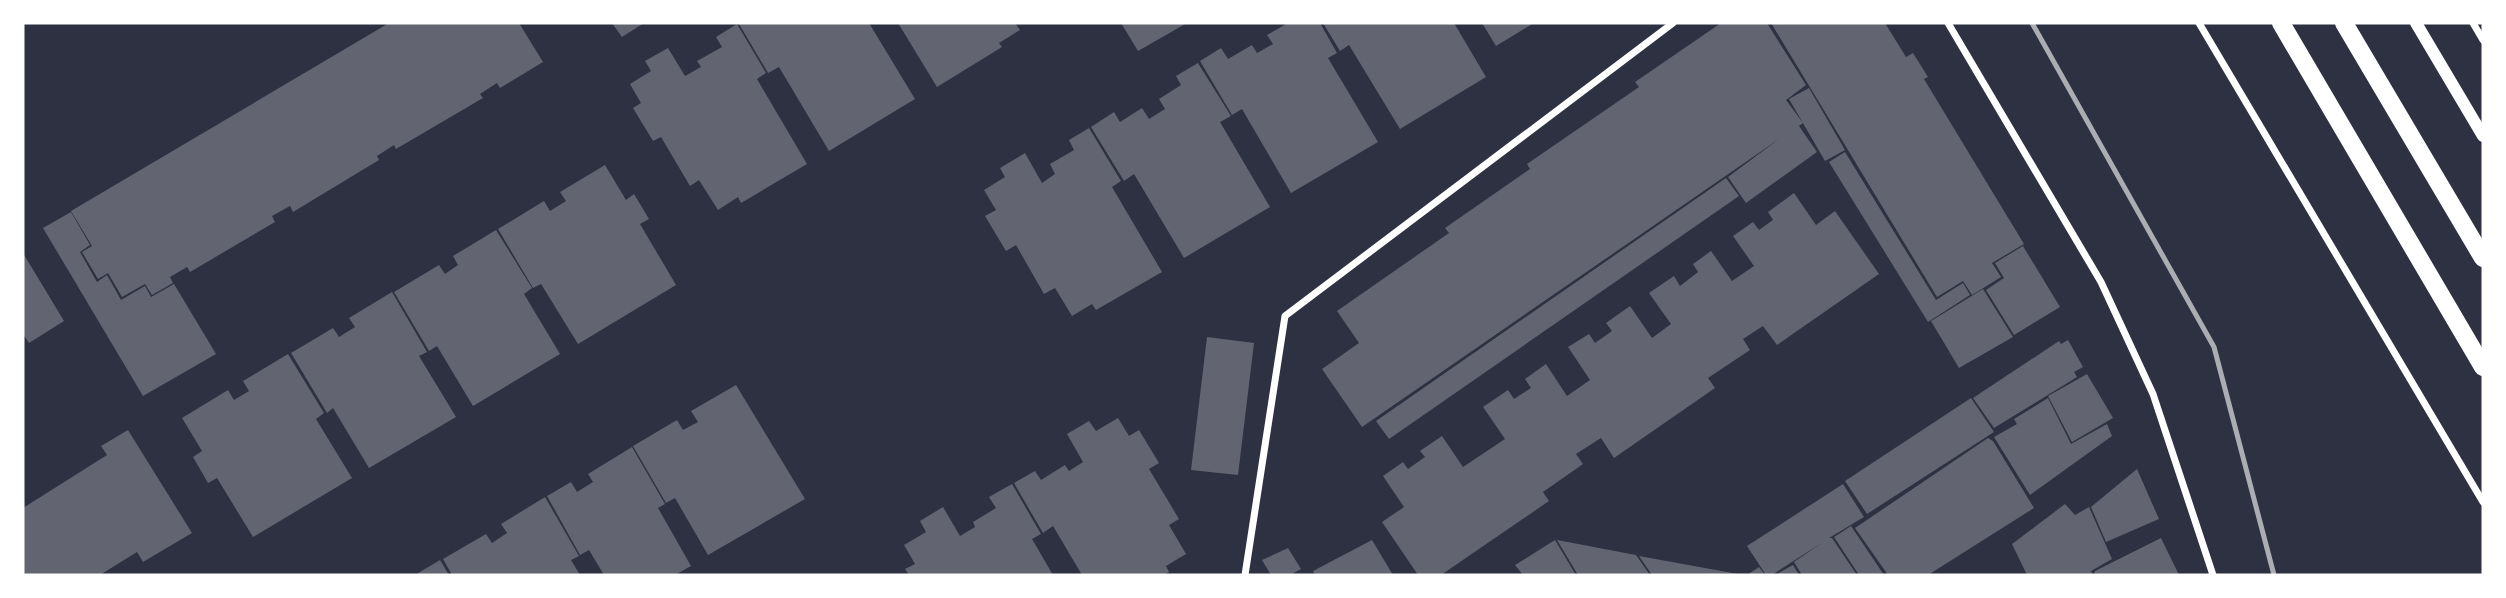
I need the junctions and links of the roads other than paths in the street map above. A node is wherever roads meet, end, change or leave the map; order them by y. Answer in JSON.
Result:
{"nodes":[{"id":1,"x":1673,"y":23,"type":"edge"},
{"id":2,"x":1948,"y":23,"type":"edge"},
{"id":3,"x":2199,"y":23,"type":"edge"},
{"id":4,"x":2281,"y":23,"type":"edge"},
{"id":5,"x":2344,"y":23,"type":"edge"},
{"id":6,"x":2416,"y":23,"type":"edge"},
{"id":7,"x":2473,"y":23,"type":"edge"},
{"id":8,"x":2483,"y":40,"type":"edge"},
{"id":9,"x":2483,"y":136,"type":"edge"},
{"id":10,"x":2483,"y":258,"type":"edge"},
{"id":11,"x":2483,"y":367,"type":"edge"},
{"id":12,"x":2483,"y":502,"type":"edge"},
{"id":13,"x":1245,"y":575,"type":"edge"},
{"id":14,"x":2213,"y":575,"type":"edge"}],
"edges":[{"from":1,"to":13,"type":"street"},
{"from":2,"to":14,"type":"street"},
{"from":3,"to":12,"type":"street"},
{"from":4,"to":11,"type":"main road"},
{"from":5,"to":10,"type":"main road"},
{"from":6,"to":9,"type":"street"},
{"from":7,"to":8,"type":"street"}]}
